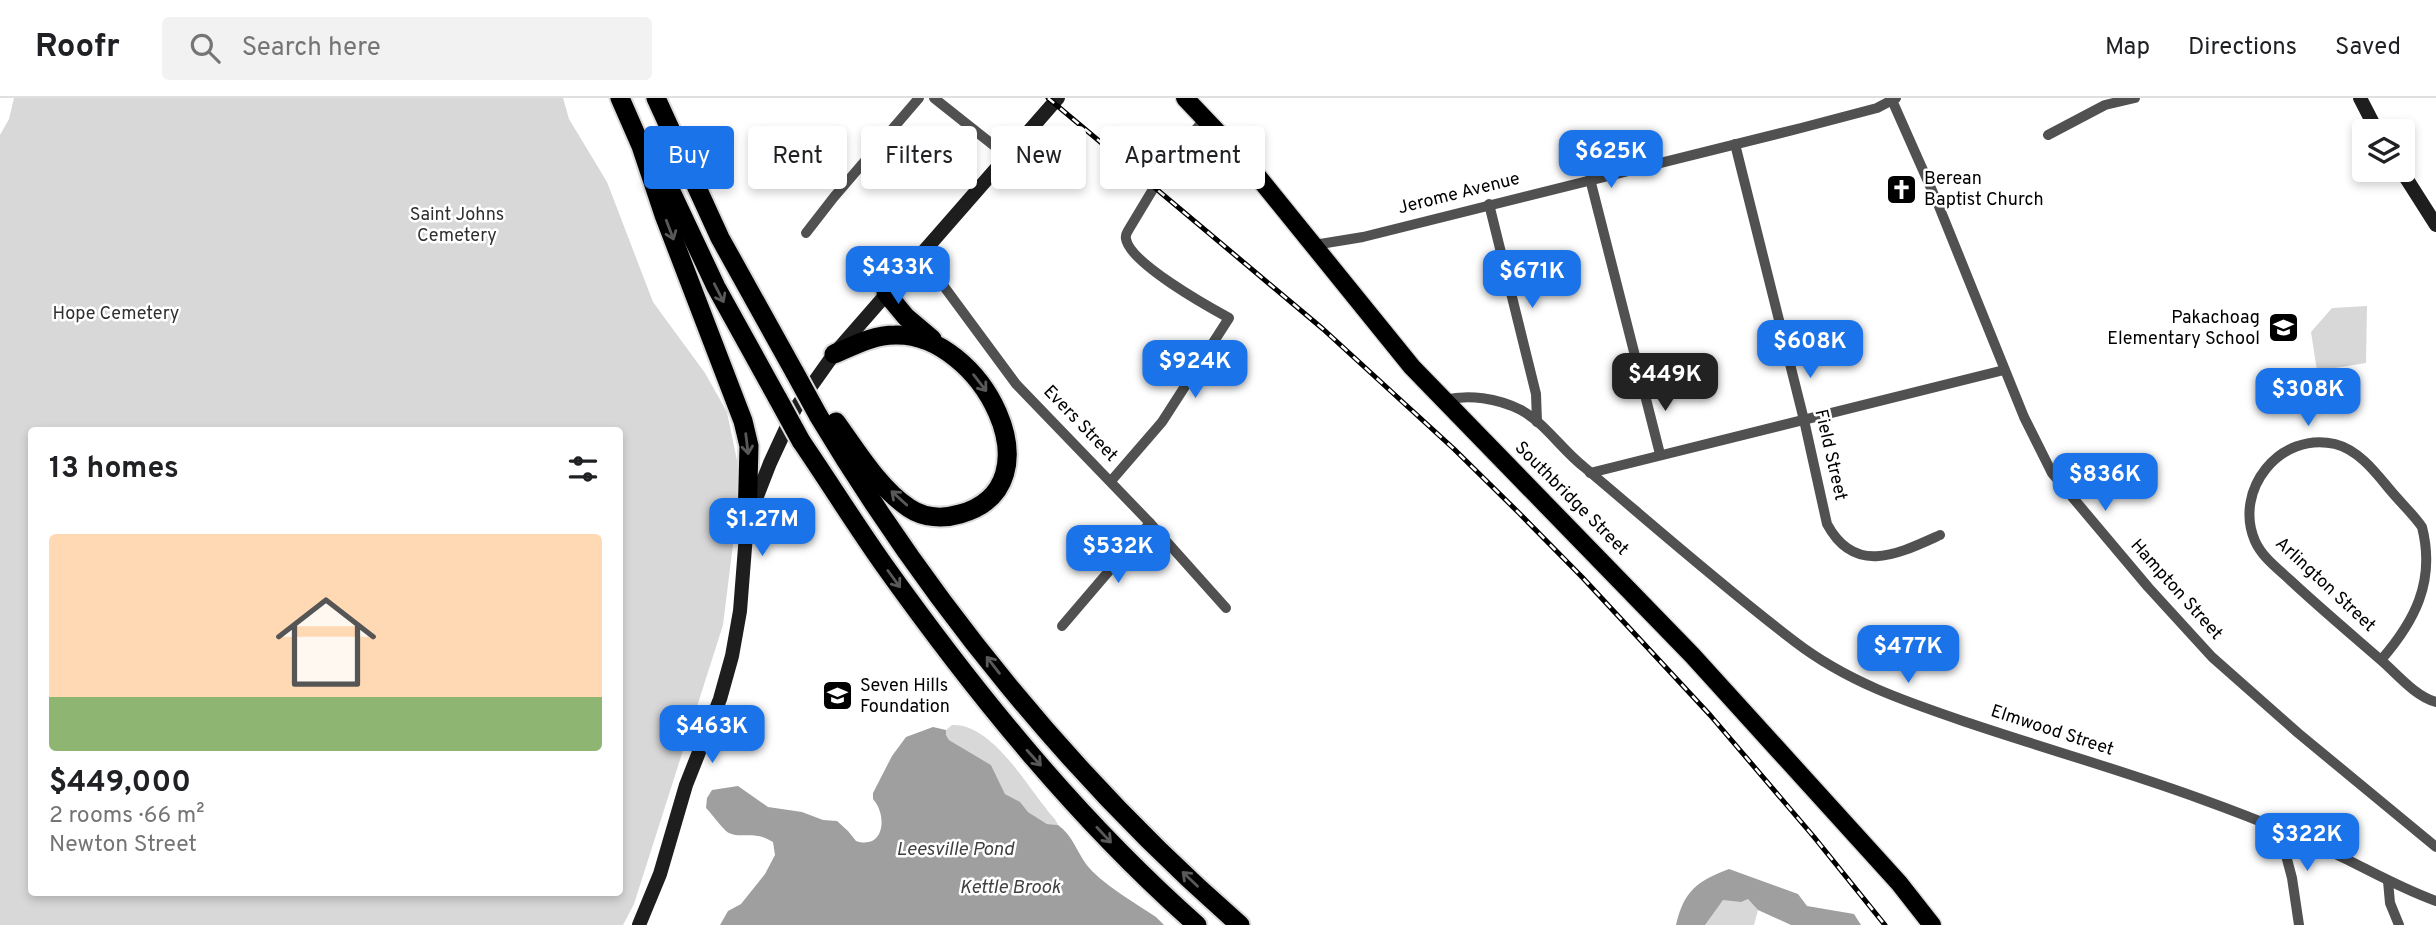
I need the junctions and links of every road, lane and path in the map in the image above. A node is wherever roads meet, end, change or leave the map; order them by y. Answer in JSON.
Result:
{"nodes":[{"id":1,"x":620,"y":98,"type":"edge"},
{"id":2,"x":628,"y":98,"type":"edge"},
{"id":3,"x":656,"y":98,"type":"edge"},
{"id":4,"x":919,"y":98,"type":"edge"},
{"id":5,"x":934,"y":98,"type":"edge"},
{"id":6,"x":1058,"y":98,"type":"edge"},
{"id":7,"x":1185,"y":98,"type":"edge"},
{"id":8,"x":2129,"y":98,"type":"edge"},
{"id":9,"x":2135,"y":98,"type":"edge"},
{"id":10,"x":2360,"y":98,"type":"edge"},
{"id":11,"x":1893,"y":99,"type":"edge"},
{"id":12,"x":1206,"y":118,"type":"junction"},
{"id":13,"x":2371,"y":119,"type":"edge"},
{"id":14,"x":1033,"y":126,"type":"edge"},
{"id":15,"x":2048,"y":135,"type":"dead end"},
{"id":16,"x":991,"y":143,"type":"edge"},
{"id":17,"x":1735,"y":144,"type":"junction"},
{"id":18,"x":991,"y":174,"type":"edge"},
{"id":19,"x":1590,"y":179,"type":"junction"},
{"id":20,"x":2409,"y":182,"type":"edge"},
{"id":21,"x":1489,"y":204,"type":"junction"},
{"id":22,"x":2436,"y":225,"type":"edge"},
{"id":23,"x":806,"y":233,"type":"dead end"},
{"id":24,"x":1314,"y":245,"type":"junction"},
{"id":25,"x":920,"y":254,"type":"junction"},
{"id":26,"x":886,"y":293,"type":"junction"},
{"id":27,"x":950,"y":353,"type":"junction"},
{"id":28,"x":834,"y":354,"type":"junction"},
{"id":29,"x":2004,"y":370,"type":"junction"},
{"id":30,"x":1444,"y":400,"type":"junction"},
{"id":31,"x":821,"y":410,"type":"junction"},
{"id":32,"x":1804,"y":420,"type":"junction"},
{"id":33,"x":1537,"y":422,"type":"junction"},
{"id":34,"x":1660,"y":454,"type":"junction"},
{"id":35,"x":1590,"y":473,"type":"junction"},
{"id":36,"x":1111,"y":481,"type":"junction"},
{"id":37,"x":747,"y":522,"type":"junction"},
{"id":38,"x":1150,"y":523,"type":"junction"},
{"id":39,"x":1940,"y":534,"type":"dead end"},
{"id":40,"x":1226,"y":608,"type":"dead end"},
{"id":41,"x":1062,"y":626,"type":"dead end"},
{"id":42,"x":2381,"y":660,"type":"junction"},
{"id":43,"x":2436,"y":702,"type":"edge"},
{"id":44,"x":2279,"y":829,"type":"junction"},
{"id":45,"x":2436,"y":847,"type":"edge"},
{"id":46,"x":2388,"y":881,"type":"junction"},
{"id":47,"x":2436,"y":901,"type":"edge"},
{"id":48,"x":639,"y":925,"type":"edge"},
{"id":49,"x":1197,"y":925,"type":"edge"},
{"id":50,"x":1240,"y":925,"type":"edge"},
{"id":51,"x":1932,"y":925,"type":"edge"},
{"id":52,"x":2299,"y":925,"type":"edge"},
{"id":53,"x":2399,"y":925,"type":"edge"}],
"edges":[{"from":1,"to":37,"type":"highway","one_way":true},
{"from":2,"to":49,"type":"highway","one_way":true,"bridge":true},
{"from":3,"to":31,"type":"highway","bridge":true},
{"from":4,"to":23,"type":"street"},
{"from":5,"to":16,"type":"street"},
{"from":6,"to":14,"type":"main road"},
{"from":7,"to":12,"type":"main road","name":"Southbridge Street"},
{"from":8,"to":9,"type":"street"},
{"from":8,"to":15,"type":"street"},
{"from":10,"to":13,"type":"main road"},
{"from":11,"to":17,"type":"street","name":"Jerome Avenue"},
{"from":11,"to":29,"type":"street","name":"Hampton Street"},
{"from":12,"to":24,"type":"main road","name":"Southbridge Street"},
{"from":12,"to":36,"type":"street"},
{"from":17,"to":19,"type":"street","name":"Jerome Avenue"},
{"from":17,"to":32,"type":"street","name":"Field Street"},
{"from":18,"to":25,"type":"main road"},
{"from":19,"to":21,"type":"street","name":"Jerome Avenue"},
{"from":19,"to":34,"type":"street"},
{"from":20,"to":22,"type":"main road"},
{"from":21,"to":24,"type":"street","name":"Jerome Avenue"},
{"from":21,"to":33,"type":"street"},
{"from":24,"to":30,"type":"main road","name":"Southbridge Street"},
{"from":25,"to":26,"type":"main road"},
{"from":25,"to":36,"type":"street","name":"Evers Street"},
{"from":26,"to":27,"type":"highway"},
{"from":26,"to":28,"type":"main road"},
{"from":27,"to":28,"type":"highway"},
{"from":27,"to":31,"type":"highway","one_way":true},
{"from":28,"to":37,"type":"main road"},
{"from":29,"to":32,"type":"street"},
{"from":29,"to":45,"type":"street","name":"Hampton Street"},
{"from":30,"to":33,"type":"street","name":"Elmwood Street"},
{"from":30,"to":51,"type":"main road","name":"Southbridge Street"},
{"from":50,"to":31,"type":"highway","one_way":true},
{"from":32,"to":34,"type":"street"},
{"from":32,"to":39,"type":"street","name":"Field Street"},
{"from":33,"to":35,"type":"street","name":"Elmwood Street"},
{"from":34,"to":35,"type":"street"},
{"from":35,"to":44,"type":"street","name":"Elmwood Street"},
{"from":36,"to":38,"type":"street","name":"Evers Street"},
{"from":37,"to":48,"type":"main road"},
{"from":38,"to":40,"type":"street","name":"Evers Street"},
{"from":38,"to":41,"type":"street"},
{"from":42,"to":42,"type":"street","name":"Arlington Street"},
{"from":42,"to":43,"type":"street","name":"Arlington Street"},
{"from":44,"to":46,"type":"street","name":"Elmwood Street"},
{"from":44,"to":52,"type":"street"},
{"from":46,"to":47,"type":"street","name":"Elmwood Street"},
{"from":46,"to":53,"type":"street"}]}
